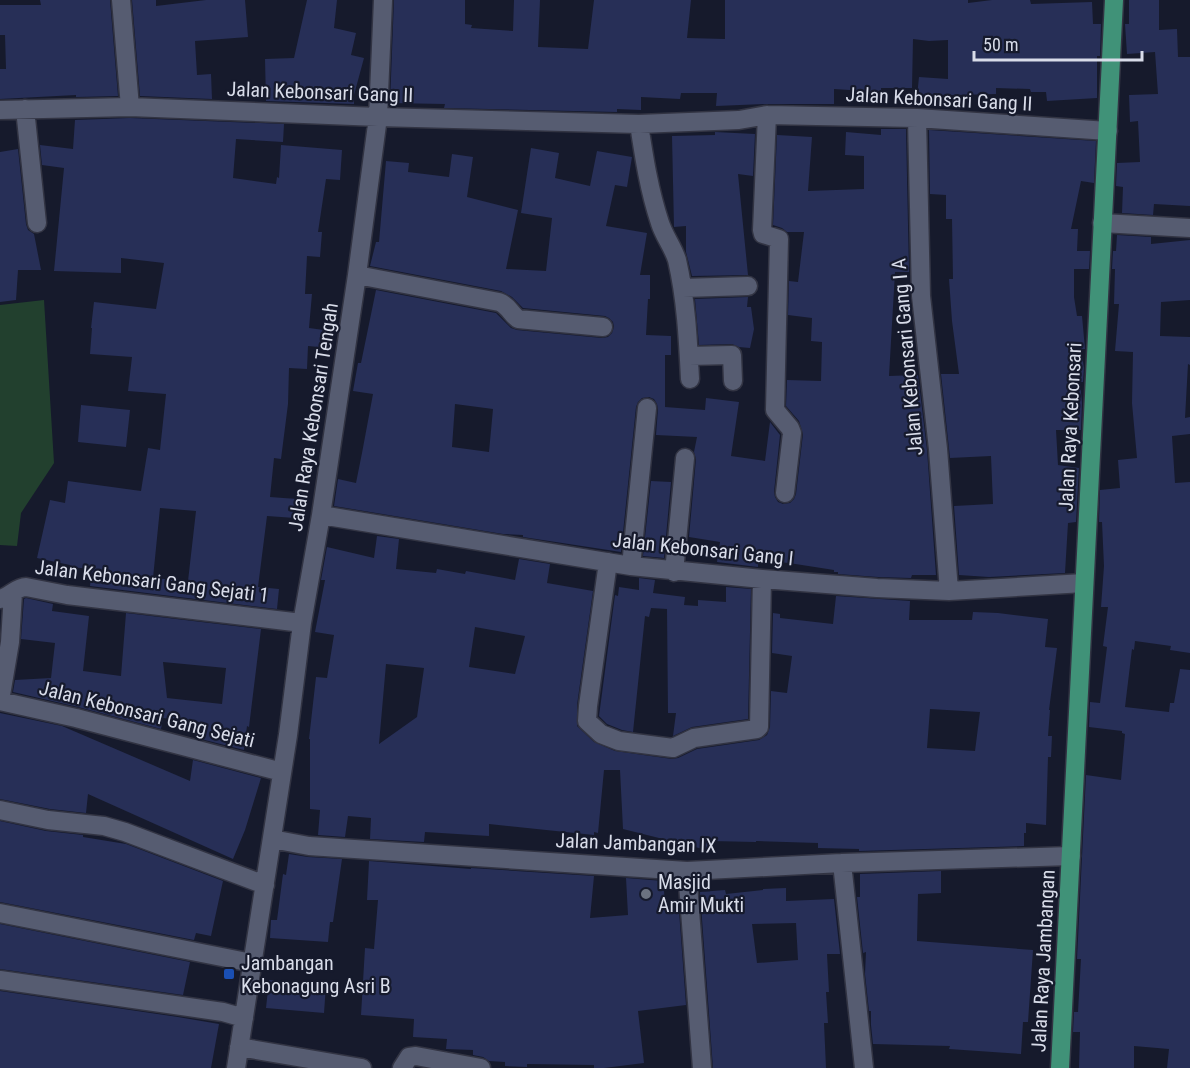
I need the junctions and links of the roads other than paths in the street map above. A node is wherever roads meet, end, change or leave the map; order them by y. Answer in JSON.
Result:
{"nodes":[{"id":1,"x":122,"y":0,"type":"edge"},
{"id":2,"x":383,"y":0,"type":"edge"},
{"id":3,"x":1114,"y":0,"type":"edge"},
{"id":4,"x":130,"y":107,"type":"junction"},
{"id":5,"x":26,"y":109,"type":"junction"},
{"id":6,"x":0,"y":110,"type":"edge"},
{"id":7,"x":767,"y":115,"type":"junction"},
{"id":8,"x":378,"y":117,"type":"junction"},
{"id":9,"x":917,"y":118,"type":"junction"},
{"id":10,"x":639,"y":124,"type":"junction"},
{"id":11,"x":1108,"y":131,"type":"junction"},
{"id":12,"x":1102,"y":223,"type":"junction"},
{"id":13,"x":37,"y":224,"type":"dead end"},
{"id":14,"x":1190,"y":228,"type":"edge"},
{"id":15,"x":357,"y":275,"type":"junction"},
{"id":16,"x":748,"y":286,"type":"dead end"},
{"id":17,"x":683,"y":288,"type":"junction"},
{"id":18,"x":603,"y":327,"type":"dead end"},
{"id":19,"x":683,"y":354,"type":"junction"},
{"id":20,"x":690,"y":379,"type":"dead end"},
{"id":21,"x":733,"y":381,"type":"dead end"},
{"id":22,"x":647,"y":408,"type":"dead end"},
{"id":23,"x":686,"y":458,"type":"dead end"},
{"id":24,"x":785,"y":493,"type":"dead end"},
{"id":25,"x":321,"y":515,"type":"junction"},
{"id":26,"x":608,"y":562,"type":"junction"},
{"id":27,"x":631,"y":566,"type":"junction"},
{"id":28,"x":674,"y":572,"type":"junction"},
{"id":29,"x":762,"y":579,"type":"junction"},
{"id":30,"x":1084,"y":582,"type":"junction"},
{"id":31,"x":949,"y":591,"type":"junction"},
{"id":32,"x":7,"y":596,"type":"edge"},
{"id":33,"x":302,"y":623,"type":"junction"},
{"id":34,"x":0,"y":701,"type":"edge"},
{"id":35,"x":282,"y":772,"type":"junction"},
{"id":36,"x":0,"y":810,"type":"edge"},
{"id":37,"x":272,"y":839,"type":"junction"},
{"id":38,"x":1071,"y":856,"type":"junction"},
{"id":39,"x":842,"y":863,"type":"junction"},
{"id":40,"x":687,"y":871,"type":"junction"},
{"id":41,"x":265,"y":885,"type":"junction"},
{"id":42,"x":0,"y":913,"type":"edge"},
{"id":43,"x":252,"y":963,"type":"junction"},
{"id":44,"x":0,"y":980,"type":"edge"},
{"id":45,"x":244,"y":1018,"type":"junction"},
{"id":46,"x":239,"y":1047,"type":"junction"},
{"id":47,"x":236,"y":1068,"type":"edge"},
{"id":48,"x":362,"y":1068,"type":"edge"},
{"id":49,"x":402,"y":1068,"type":"edge"},
{"id":50,"x":481,"y":1068,"type":"edge"},
{"id":51,"x":702,"y":1068,"type":"edge"},
{"id":52,"x":864,"y":1068,"type":"edge"},
{"id":53,"x":1060,"y":1068,"type":"edge"}],
"edges":[{"from":1,"to":4,"type":"street"},
{"from":2,"to":8,"type":"street","name":"Jalan Raya Kebonsari Tengah"},
{"from":3,"to":11,"type":"main road","name":"Jalan Raya Kebonsari"},
{"from":4,"to":5,"type":"street","name":"Jalan Kebonsari Gang II"},
{"from":4,"to":8,"type":"street","name":"Jalan Kebonsari Gang II"},
{"from":5,"to":6,"type":"street","name":"Jalan Kebonsari Gang II"},
{"from":5,"to":13,"type":"street"},
{"from":7,"to":9,"type":"street","name":"Jalan Kebonsari Gang II"},
{"from":7,"to":10,"type":"street","name":"Jalan Kebonsari Gang II"},
{"from":7,"to":24,"type":"street"},
{"from":8,"to":10,"type":"street","name":"Jalan Kebonsari Gang II"},
{"from":8,"to":15,"type":"street","name":"Jalan Raya Kebonsari Tengah"},
{"from":9,"to":11,"type":"street","name":"Jalan Kebonsari Gang II"},
{"from":9,"to":31,"type":"street","name":"Jalan Kebonsari Gang I A"},
{"from":10,"to":17,"type":"street"},
{"from":11,"to":12,"type":"main road","name":"Jalan Raya Kebonsari"},
{"from":12,"to":14,"type":"street"},
{"from":12,"to":30,"type":"main road","name":"Jalan Raya Kebonsari"},
{"from":15,"to":18,"type":"street"},
{"from":15,"to":25,"type":"street","name":"Jalan Raya Kebonsari Tengah"},
{"from":16,"to":17,"type":"street"},
{"from":17,"to":19,"type":"street"},
{"from":19,"to":20,"type":"street"},
{"from":19,"to":21,"type":"street"},
{"from":22,"to":27,"type":"street"},
{"from":23,"to":28,"type":"street"},
{"from":25,"to":26,"type":"street","name":"Jalan Kebonsari Gang I"},
{"from":25,"to":33,"type":"street","name":"Jalan Raya Kebonsari Tengah"},
{"from":26,"to":27,"type":"street","name":"Jalan Kebonsari Gang I"},
{"from":26,"to":29,"type":"street"},
{"from":27,"to":28,"type":"street","name":"Jalan Kebonsari Gang I"},
{"from":28,"to":29,"type":"street","name":"Jalan Kebonsari Gang I"},
{"from":29,"to":31,"type":"street","name":"Jalan Kebonsari Gang I"},
{"from":30,"to":31,"type":"street","name":"Jalan Kebonsari Gang I"},
{"from":30,"to":38,"type":"main road","name":"Jalan Raya Kebonsari"},
{"from":32,"to":33,"type":"street","name":"Jalan Kebonsari Gang Sejati 1"},
{"from":32,"to":34,"type":"street"},
{"from":33,"to":35,"type":"street","name":"Jalan Raya Kebonsari Tengah"},
{"from":34,"to":35,"type":"street","name":"Jalan Kebonsari Gang Sejati"},
{"from":35,"to":37,"type":"street","name":"Jalan Raya Kebonsari Tengah"},
{"from":36,"to":41,"type":"street"},
{"from":37,"to":40,"type":"street","name":"Jalan Jambangan IX"},
{"from":37,"to":41,"type":"street","name":"Jalan Raya Kebonsari Tengah"},
{"from":38,"to":39,"type":"street","name":"Jalan Jambangan IX"},
{"from":38,"to":53,"type":"main road","name":"Jalan Raya Jambangan"},
{"from":39,"to":40,"type":"street","name":"Jalan Jambangan IX"},
{"from":39,"to":52,"type":"street"},
{"from":40,"to":51,"type":"street"},
{"from":41,"to":43,"type":"street","name":"Jalan Raya Kebonsari Tengah"},
{"from":42,"to":43,"type":"street"},
{"from":43,"to":45,"type":"street","name":"Jalan Raya Kebonsari Tengah"},
{"from":44,"to":45,"type":"street"},
{"from":45,"to":46,"type":"street","name":"Jalan Raya Kebonsari Tengah"},
{"from":46,"to":47,"type":"street","name":"Jalan Raya Kebonsari Tengah"},
{"from":46,"to":48,"type":"street"},
{"from":49,"to":50,"type":"street"}]}
